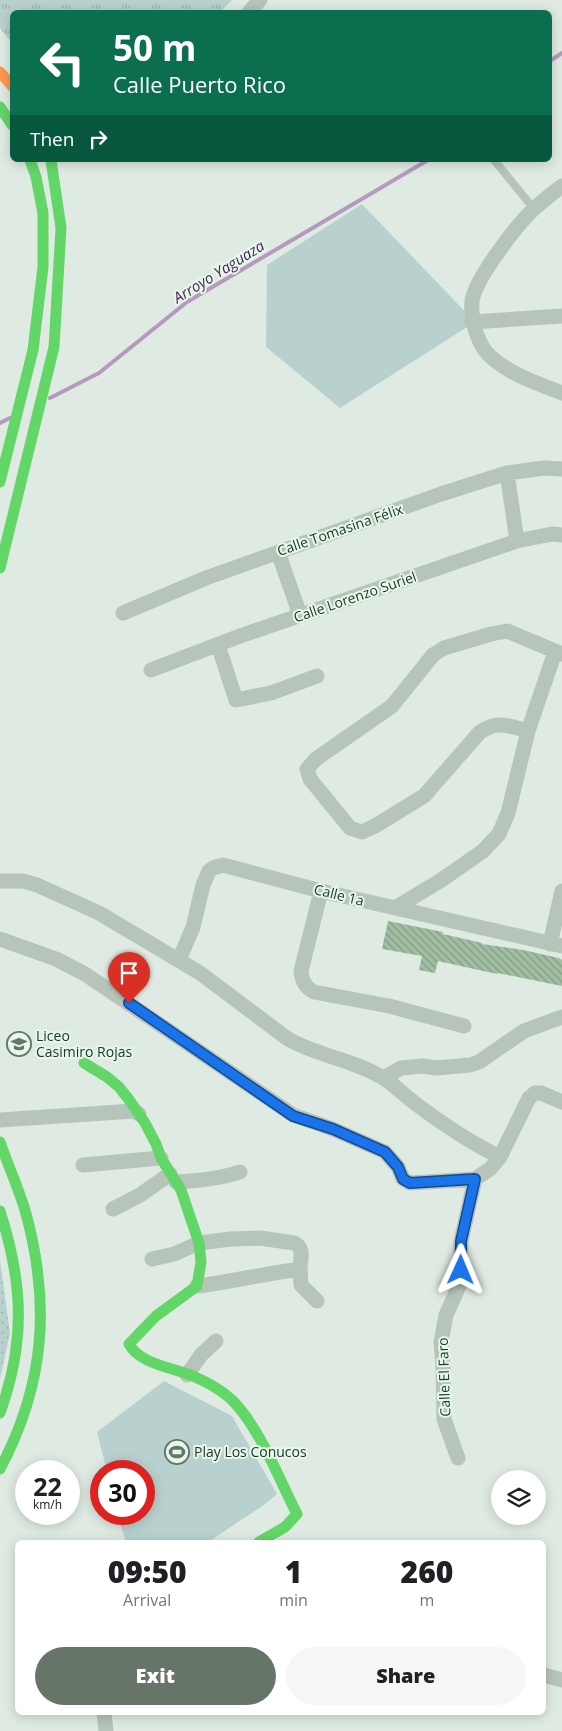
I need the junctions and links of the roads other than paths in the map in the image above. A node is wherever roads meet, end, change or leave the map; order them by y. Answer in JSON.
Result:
{"nodes":[{"id":1,"x":260,"y":0,"type":"edge"},
{"id":2,"x":251,"y":10,"type":"edge"},
{"id":3,"x":0,"y":72,"type":"edge"},
{"id":4,"x":10,"y":84,"type":"edge"},
{"id":5,"x":10,"y":89,"type":"edge"},
{"id":6,"x":0,"y":98,"type":"edge"},
{"id":7,"x":0,"y":107,"type":"edge"},
{"id":8,"x":10,"y":122,"type":"edge"},
{"id":9,"x":31,"y":162,"type":"edge"},
{"id":10,"x":51,"y":162,"type":"edge"},
{"id":11,"x":496,"y":162,"type":"edge"},
{"id":12,"x":562,"y":186,"type":"edge"},
{"id":13,"x":534,"y":208,"type":"junction"},
{"id":14,"x":562,"y":316,"type":"edge"},
{"id":15,"x":472,"y":322,"type":"junction"},
{"id":16,"x":562,"y":392,"type":"edge"},
{"id":17,"x":562,"y":469,"type":"edge"},
{"id":18,"x":507,"y":473,"type":"junction"},
{"id":19,"x":0,"y":480,"type":"edge"},
{"id":20,"x":562,"y":535,"type":"edge"},
{"id":21,"x":517,"y":541,"type":"junction"},
{"id":22,"x":3,"y":547,"type":"edge"},
{"id":23,"x":278,"y":552,"type":"junction"},
{"id":24,"x":0,"y":568,"type":"edge"},
{"id":25,"x":123,"y":613,"type":"dead end"},
{"id":26,"x":300,"y":616,"type":"junction"},
{"id":27,"x":218,"y":645,"type":"junction"},
{"id":28,"x":559,"y":653,"type":"edge"},
{"id":29,"x":151,"y":670,"type":"dead end"},
{"id":30,"x":317,"y":676,"type":"dead end"},
{"id":31,"x":528,"y":731,"type":"junction"},
{"id":32,"x":0,"y":881,"type":"edge"},
{"id":33,"x":322,"y":891,"type":"junction"},
{"id":34,"x":562,"y":891,"type":"edge"},
{"id":35,"x":395,"y":908,"type":"junction"},
{"id":36,"x":0,"y":940,"type":"edge"},
{"id":37,"x":556,"y":945,"type":"edge"},
{"id":38,"x":179,"y":960,"type":"junction"},
{"id":39,"x":562,"y":1017,"type":"edge"},
{"id":40,"x":464,"y":1026,"type":"dead end"},
{"id":41,"x":84,"y":1063,"type":"dead end"},
{"id":42,"x":384,"y":1078,"type":"junction"},
{"id":43,"x":562,"y":1102,"type":"edge"},
{"id":44,"x":139,"y":1114,"type":"junction"},
{"id":45,"x":0,"y":1120,"type":"edge"},
{"id":46,"x":0,"y":1142,"type":"edge"},
{"id":47,"x":500,"y":1157,"type":"junction"},
{"id":48,"x":161,"y":1158,"type":"junction"},
{"id":49,"x":83,"y":1165,"type":"dead end"},
{"id":50,"x":240,"y":1172,"type":"dead end"},
{"id":51,"x":173,"y":1178,"type":"junction"},
{"id":52,"x":475,"y":1179,"type":"junction"},
{"id":53,"x":113,"y":1208,"type":"dead end"},
{"id":54,"x":0,"y":1211,"type":"edge"},
{"id":55,"x":199,"y":1243,"type":"junction"},
{"id":56,"x":152,"y":1259,"type":"dead end"},
{"id":57,"x":300,"y":1267,"type":"junction"},
{"id":58,"x":197,"y":1286,"type":"junction"},
{"id":59,"x":317,"y":1301,"type":"dead end"},
{"id":60,"x":216,"y":1341,"type":"dead end"},
{"id":61,"x":187,"y":1375,"type":"junction"},
{"id":62,"x":0,"y":1413,"type":"edge"},
{"id":63,"x":458,"y":1458,"type":"dead end"},
{"id":64,"x":0,"y":1468,"type":"edge"},
{"id":65,"x":262,"y":1540,"type":"edge"},
{"id":66,"x":546,"y":1676,"type":"edge"},
{"id":67,"x":562,"y":1680,"type":"edge"},
{"id":68,"x":104,"y":1715,"type":"edge"},
{"id":69,"x":106,"y":1731,"type":"edge"}],
"edges":[{"from":1,"to":2,"type":"street"},
{"from":3,"to":4,"type":"street"},
{"from":5,"to":6,"type":"street"},
{"from":7,"to":8,"type":"street"},
{"from":9,"to":19,"type":"street"},
{"from":10,"to":22,"type":"street"},
{"from":11,"to":13,"type":"lane"},
{"from":12,"to":13,"type":"street"},
{"from":13,"to":15,"type":"street"},
{"from":14,"to":15,"type":"street"},
{"from":15,"to":16,"type":"street"},
{"from":17,"to":18,"type":"street","name":"Calle Tomasina Félix"},
{"from":18,"to":21,"type":"street"},
{"from":18,"to":23,"type":"street","name":"Calle Tomasina Félix"},
{"from":20,"to":21,"type":"street","name":"Calle Lorenzo Suriel"},
{"from":21,"to":26,"type":"street","name":"Calle Lorenzo Suriel"},
{"from":22,"to":24,"type":"street"},
{"from":23,"to":25,"type":"street","name":"Calle Tomasina Félix"},
{"from":23,"to":26,"type":"street"},
{"from":26,"to":27,"type":"street","name":"Calle Lorenzo Suriel"},
{"from":27,"to":29,"type":"street","name":"Calle Lorenzo Suriel"},
{"from":27,"to":30,"type":"street"},
{"from":28,"to":31,"type":"street"},
{"from":28,"to":31,"type":"street"},
{"from":31,"to":35,"type":"street"},
{"from":32,"to":38,"type":"street"},
{"from":33,"to":35,"type":"street","name":"Calle 1a"},
{"from":33,"to":38,"type":"street","name":"Calle 1a"},
{"from":33,"to":40,"type":"street"},
{"from":34,"to":37,"type":"street"},
{"from":35,"to":37,"type":"street","name":"Calle 1a"},
{"from":36,"to":52,"type":"street"},
{"from":38,"to":42,"type":"street"},
{"from":39,"to":42,"type":"street"},
{"from":41,"to":44,"type":"street"},
{"from":42,"to":47,"type":"street"},
{"from":43,"to":47,"type":"street"},
{"from":44,"to":45,"type":"street"},
{"from":44,"to":48,"type":"street"},
{"from":46,"to":64,"type":"street"},
{"from":47,"to":52,"type":"street"},
{"from":48,"to":49,"type":"street"},
{"from":48,"to":51,"type":"street"},
{"from":50,"to":51,"type":"street"},
{"from":51,"to":53,"type":"street"},
{"from":51,"to":55,"type":"street"},
{"from":52,"to":63,"type":"street","name":"Calle El Faro"},
{"from":54,"to":62,"type":"street"},
{"from":55,"to":56,"type":"street"},
{"from":55,"to":57,"type":"street"},
{"from":55,"to":58,"type":"street"},
{"from":57,"to":58,"type":"street"},
{"from":57,"to":59,"type":"street"},
{"from":58,"to":61,"type":"street"},
{"from":60,"to":61,"type":"street"},
{"from":61,"to":65,"type":"street"},
{"from":66,"to":67,"type":"street"},
{"from":68,"to":69,"type":"street"}]}
